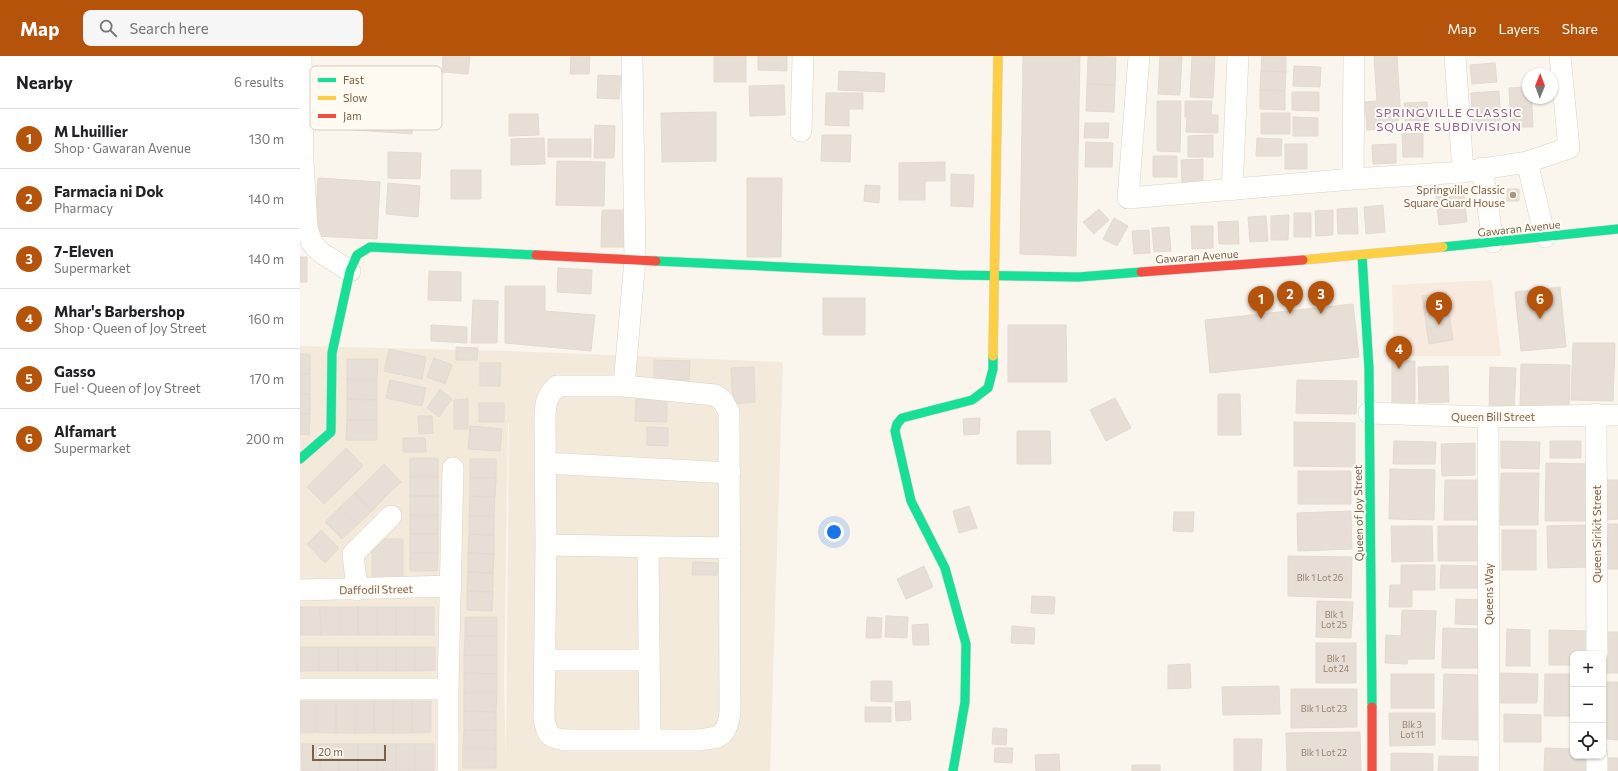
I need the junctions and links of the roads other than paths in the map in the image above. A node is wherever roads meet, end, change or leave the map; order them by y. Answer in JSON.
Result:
{"nodes":[{"id":1,"x":301,"y":56,"type":"edge"},
{"id":2,"x":632,"y":56,"type":"edge"},
{"id":3,"x":803,"y":56,"type":"edge"},
{"id":4,"x":998,"y":56,"type":"edge"},
{"id":5,"x":1139,"y":56,"type":"edge"},
{"id":6,"x":1238,"y":56,"type":"edge"},
{"id":7,"x":1354,"y":56,"type":"edge"},
{"id":8,"x":1455,"y":56,"type":"edge"},
{"id":9,"x":1560,"y":56,"type":"edge"},
{"id":10,"x":801,"y":131,"type":"dead end"},
{"id":11,"x":1527,"y":162,"type":"junction"},
{"id":12,"x":1472,"y":170,"type":"junction"},
{"id":13,"x":1353,"y":179,"type":"junction"},
{"id":14,"x":1232,"y":190,"type":"junction"},
{"id":15,"x":1618,"y":229,"type":"edge"},
{"id":16,"x":1545,"y":237,"type":"junction"},
{"id":17,"x":1493,"y":242,"type":"junction"},
{"id":18,"x":306,"y":244,"type":"edge"},
{"id":19,"x":1362,"y":255,"type":"junction"},
{"id":20,"x":635,"y":259,"type":"junction"},
{"id":21,"x":350,"y":271,"type":"junction"},
{"id":22,"x":995,"y":276,"type":"junction"},
{"id":23,"x":624,"y":386,"type":"junction"},
{"id":24,"x":1369,"y":414,"type":"junction"},
{"id":25,"x":1596,"y":414,"type":"junction"},
{"id":26,"x":1618,"y":414,"type":"edge"},
{"id":27,"x":1488,"y":417,"type":"junction"},
{"id":28,"x":300,"y":459,"type":"edge"},
{"id":29,"x":545,"y":463,"type":"junction"},
{"id":30,"x":453,"y":468,"type":"dead end"},
{"id":31,"x":730,"y":473,"type":"junction"},
{"id":32,"x":391,"y":516,"type":"dead end"},
{"id":33,"x":546,"y":545,"type":"junction"},
{"id":34,"x":648,"y":547,"type":"junction"},
{"id":35,"x":730,"y":548,"type":"junction"},
{"id":36,"x":451,"y":586,"type":"junction"},
{"id":37,"x":300,"y":590,"type":"edge"},
{"id":38,"x":357,"y":590,"type":"junction"},
{"id":39,"x":1597,"y":651,"type":"edge"},
{"id":40,"x":545,"y":660,"type":"junction"},
{"id":41,"x":648,"y":660,"type":"junction"},
{"id":42,"x":300,"y":689,"type":"edge"},
{"id":43,"x":448,"y":689,"type":"junction"},
{"id":44,"x":650,"y":740,"type":"junction"},
{"id":45,"x":1597,"y":759,"type":"edge"},
{"id":46,"x":448,"y":771,"type":"edge"},
{"id":47,"x":953,"y":771,"type":"edge"},
{"id":48,"x":1372,"y":771,"type":"edge"},
{"id":49,"x":1489,"y":771,"type":"edge"},
{"id":50,"x":1597,"y":771,"type":"edge"}],
"edges":[{"from":1,"to":18,"type":"street"},
{"from":2,"to":20,"type":"street"},
{"from":3,"to":10,"type":"street"},
{"from":4,"to":22,"type":"street"},
{"from":5,"to":14,"type":"street"},
{"from":6,"to":14,"type":"street"},
{"from":7,"to":13,"type":"street"},
{"from":8,"to":12,"type":"street"},
{"from":9,"to":11,"type":"street"},
{"from":11,"to":12,"type":"street"},
{"from":11,"to":16,"type":"street"},
{"from":12,"to":13,"type":"street"},
{"from":12,"to":17,"type":"street"},
{"from":13,"to":14,"type":"street"},
{"from":15,"to":16,"type":"street","name":"Gawaran Avenue"},
{"from":16,"to":17,"type":"street","name":"Gawaran Avenue"},
{"from":17,"to":19,"type":"street","name":"Gawaran Avenue"},
{"from":18,"to":21,"type":"street"},
{"from":19,"to":22,"type":"street","name":"Gawaran Avenue"},
{"from":19,"to":24,"type":"street","name":"Queen of Joy Street"},
{"from":20,"to":21,"type":"street","name":"Gawaran Avenue"},
{"from":20,"to":22,"type":"street","name":"Gawaran Avenue"},
{"from":20,"to":23,"type":"street"},
{"from":21,"to":28,"type":"street","name":"Gawaran Avenue"},
{"from":22,"to":47,"type":"street"},
{"from":23,"to":29,"type":"street"},
{"from":23,"to":31,"type":"street"},
{"from":24,"to":27,"type":"street","name":"Queen Bill Street"},
{"from":24,"to":48,"type":"street","name":"Queen of Joy Street"},
{"from":25,"to":26,"type":"street","name":"Queen Bill Street"},
{"from":25,"to":27,"type":"street","name":"Queen Bill Street"},
{"from":25,"to":39,"type":"street","name":"Queen Sirikit Street"},
{"from":27,"to":49,"type":"street","name":"Queens Way"},
{"from":29,"to":31,"type":"street"},
{"from":29,"to":33,"type":"street"},
{"from":30,"to":36,"type":"street"},
{"from":31,"to":35,"type":"street"},
{"from":32,"to":38,"type":"street"},
{"from":33,"to":34,"type":"street"},
{"from":33,"to":40,"type":"street"},
{"from":34,"to":35,"type":"street"},
{"from":34,"to":41,"type":"street"},
{"from":35,"to":44,"type":"street"},
{"from":36,"to":38,"type":"street","name":"Daffodil Street"},
{"from":36,"to":43,"type":"street"},
{"from":37,"to":38,"type":"street","name":"Daffodil Street"},
{"from":40,"to":41,"type":"street"},
{"from":40,"to":44,"type":"street"},
{"from":41,"to":44,"type":"street"},
{"from":42,"to":43,"type":"street"},
{"from":43,"to":46,"type":"street"},
{"from":45,"to":50,"type":"street"}]}
